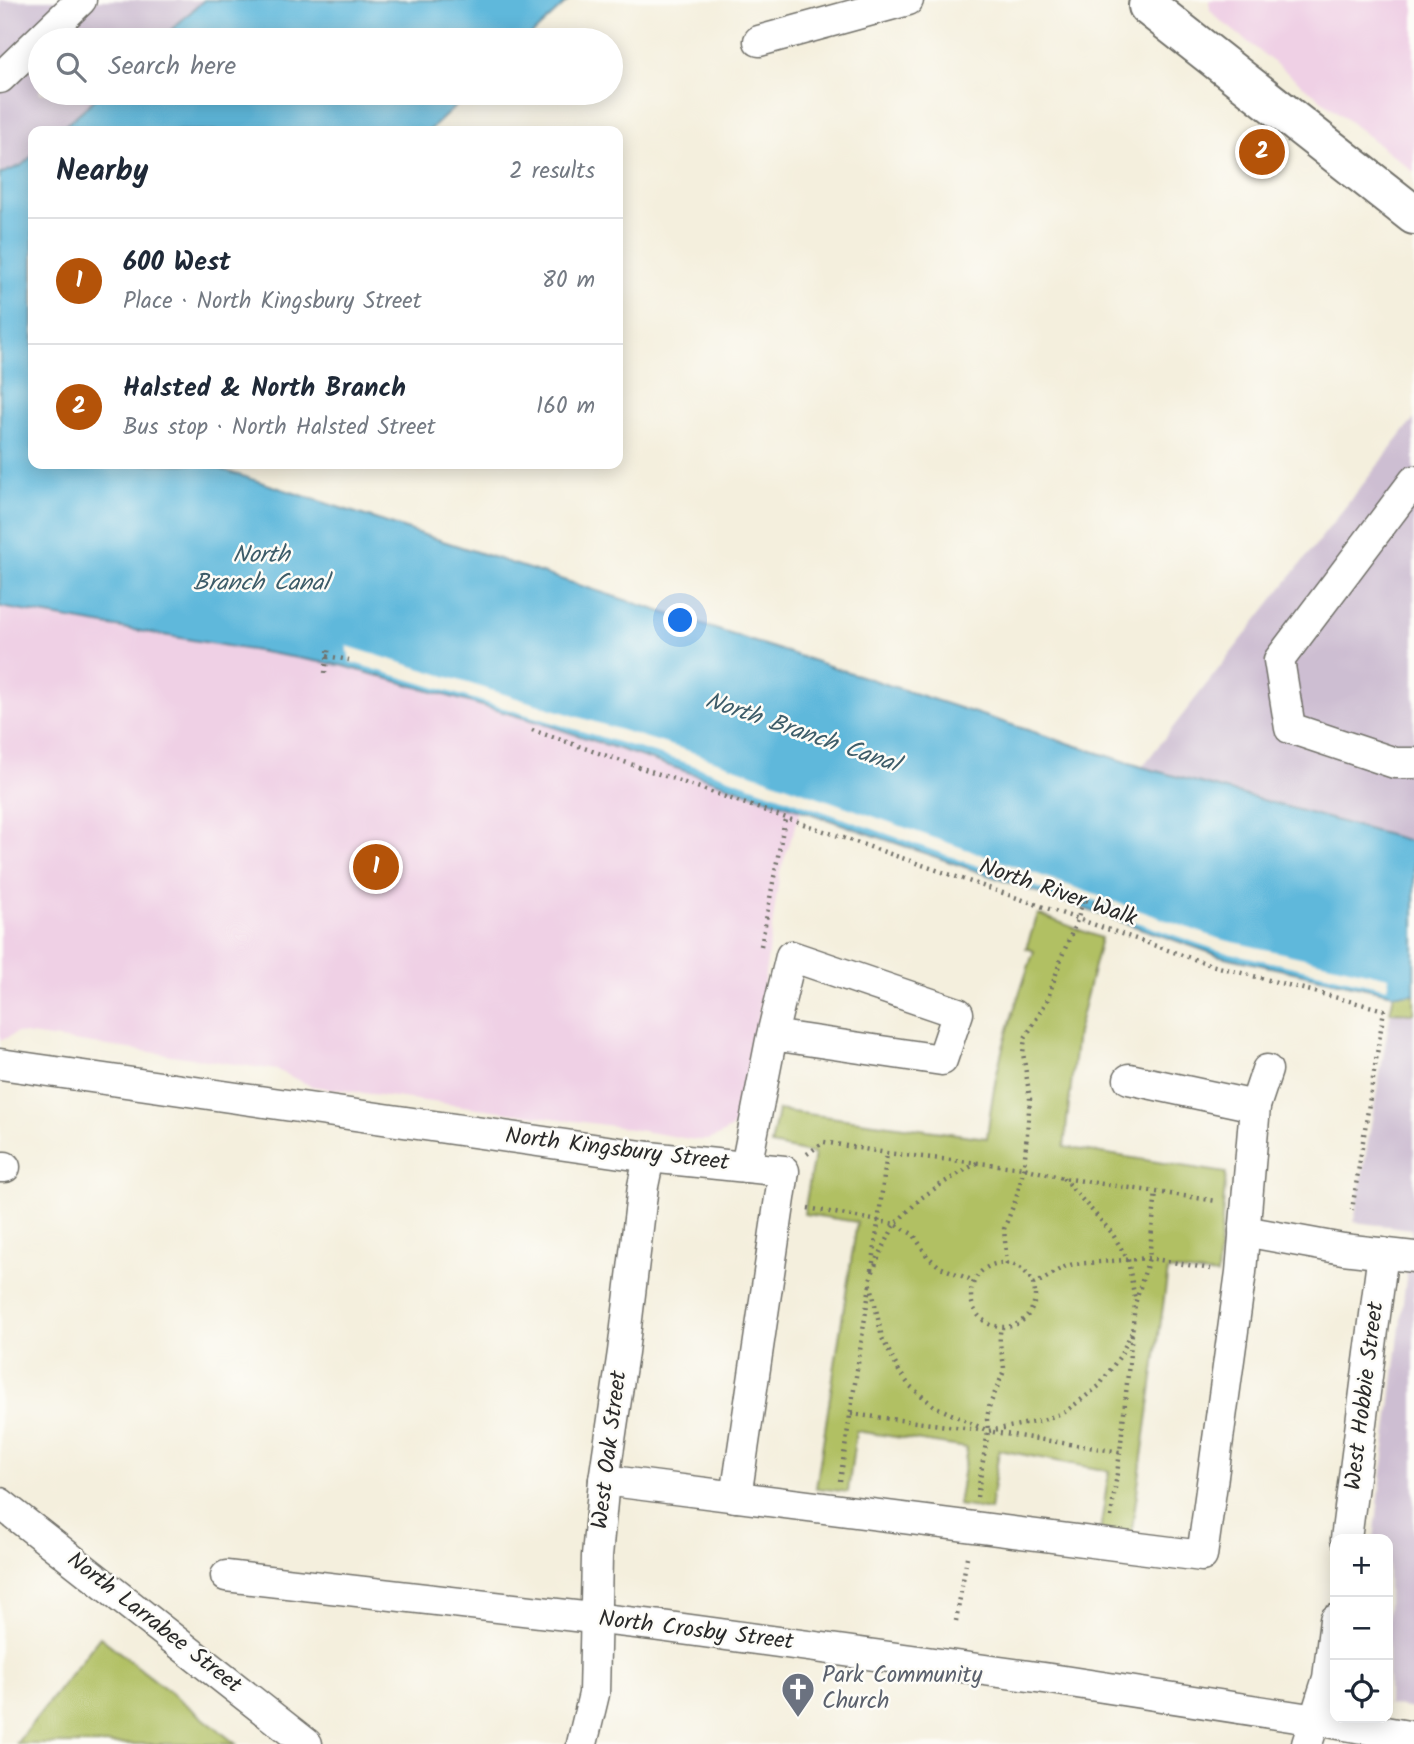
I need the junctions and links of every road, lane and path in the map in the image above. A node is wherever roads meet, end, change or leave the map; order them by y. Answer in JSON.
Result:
{"nodes":[{"id":1,"x":81,"y":0,"type":"edge"},
{"id":2,"x":908,"y":0,"type":"edge"},
{"id":3,"x":1150,"y":3,"type":"edge"},
{"id":4,"x":52,"y":28,"type":"edge"},
{"id":5,"x":759,"y":41,"type":"dead end"},
{"id":6,"x":28,"y":51,"type":"edge"},
{"id":7,"x":0,"y":78,"type":"edge"},
{"id":8,"x":1414,"y":215,"type":"edge"},
{"id":9,"x":1414,"y":481,"type":"edge"},
{"id":10,"x":329,"y":646,"type":"dead end"},
{"id":11,"x":327,"y":656,"type":"junction"},
{"id":12,"x":349,"y":660,"type":"dead end"},
{"id":13,"x":325,"y":673,"type":"dead end"},
{"id":14,"x":532,"y":730,"type":"dead end"},
{"id":15,"x":1414,"y":763,"type":"edge"},
{"id":16,"x":785,"y":819,"type":"junction"},
{"id":17,"x":1122,"y":914,"type":"dead end"},
{"id":18,"x":1078,"y":918,"type":"junction"},
{"id":19,"x":791,"y":956,"type":"junction"},
{"id":20,"x":772,"y":1035,"type":"junction"},
{"id":21,"x":0,"y":1064,"type":"edge"},
{"id":22,"x":1267,"y":1070,"type":"dead end"},
{"id":23,"x":1129,"y":1079,"type":"dead end"},
{"id":24,"x":1255,"y":1105,"type":"junction"},
{"id":25,"x":887,"y":1153,"type":"junction"},
{"id":26,"x":649,"y":1157,"type":"junction"},
{"id":27,"x":978,"y":1163,"type":"junction"},
{"id":28,"x":746,"y":1167,"type":"junction"},
{"id":29,"x":1024,"y":1168,"type":"junction"},
{"id":30,"x":784,"y":1171,"type":"junction"},
{"id":31,"x":1063,"y":1178,"type":"junction"},
{"id":32,"x":1156,"y":1192,"type":"junction"},
{"id":33,"x":1224,"y":1202,"type":"dead end"},
{"id":34,"x":1352,"y":1210,"type":"dead end"},
{"id":35,"x":878,"y":1220,"type":"junction"},
{"id":36,"x":895,"y":1224,"type":"junction"},
{"id":37,"x":1244,"y":1231,"type":"junction"},
{"id":38,"x":1383,"y":1253,"type":"junction"},
{"id":39,"x":1414,"y":1257,"type":"edge"},
{"id":40,"x":1149,"y":1258,"type":"junction"},
{"id":41,"x":1128,"y":1260,"type":"junction"},
{"id":42,"x":1007,"y":1264,"type":"junction"},
{"id":43,"x":1217,"y":1270,"type":"dead end"},
{"id":44,"x":870,"y":1280,"type":"junction"},
{"id":45,"x":974,"y":1281,"type":"junction"},
{"id":46,"x":1033,"y":1284,"type":"junction"},
{"id":47,"x":1136,"y":1304,"type":"junction"},
{"id":48,"x":1001,"y":1327,"type":"junction"},
{"id":49,"x":1132,"y":1332,"type":"junction"},
{"id":50,"x":851,"y":1414,"type":"junction"},
{"id":51,"x":988,"y":1431,"type":"junction"},
{"id":52,"x":1120,"y":1452,"type":"junction"},
{"id":53,"x":604,"y":1480,"type":"junction"},
{"id":54,"x":736,"y":1497,"type":"junction"},
{"id":55,"x":0,"y":1503,"type":"edge"},
{"id":56,"x":835,"y":1509,"type":"junction"},
{"id":57,"x":971,"y":1527,"type":"junction"},
{"id":58,"x":1347,"y":1534,"type":"edge"},
{"id":59,"x":1107,"y":1544,"type":"junction"},
{"id":60,"x":226,"y":1576,"type":"dead end"},
{"id":61,"x":596,"y":1618,"type":"junction"},
{"id":62,"x":956,"y":1621,"type":"dead end"},
{"id":63,"x":1330,"y":1660,"type":"edge"},
{"id":64,"x":1311,"y":1732,"type":"edge"},
{"id":65,"x":1414,"y":1737,"type":"edge"},
{"id":66,"x":307,"y":1744,"type":"edge"},
{"id":67,"x":582,"y":1744,"type":"edge"}],
"edges":[{"from":1,"to":4,"type":"street"},
{"from":2,"to":5,"type":"street"},
{"from":3,"to":8,"type":"main road"},
{"from":6,"to":7,"type":"street"},
{"from":9,"to":15,"type":"street"},
{"from":10,"to":11,"type":"path"},
{"from":11,"to":12,"type":"path"},
{"from":11,"to":13,"type":"path"},
{"from":14,"to":16,"type":"path","name":"North River Walk"},
{"from":16,"to":18,"type":"path","name":"North River Walk"},
{"from":16,"to":19,"type":"path"},
{"from":17,"to":18,"type":"path"},
{"from":18,"to":29,"type":"path"},
{"from":18,"to":34,"type":"path","name":"North River Walk"},
{"from":19,"to":20,"type":"street"},
{"from":19,"to":20,"type":"street"},
{"from":20,"to":28,"type":"street"},
{"from":21,"to":26,"type":"street","name":"North Kingsbury Street"},
{"from":22,"to":24,"type":"street"},
{"from":23,"to":24,"type":"street"},
{"from":24,"to":37,"type":"street"},
{"from":25,"to":27,"type":"path"},
{"from":25,"to":30,"type":"path"},
{"from":25,"to":35,"type":"path"},
{"from":26,"to":28,"type":"street","name":"North Kingsbury Street"},
{"from":26,"to":53,"type":"street","name":"West Oak Street"},
{"from":27,"to":29,"type":"path"},
{"from":27,"to":36,"type":"path"},
{"from":28,"to":30,"type":"street","name":"North Kingsbury Street"},
{"from":29,"to":31,"type":"path"},
{"from":29,"to":42,"type":"path"},
{"from":30,"to":35,"type":"path"},
{"from":30,"to":54,"type":"street"},
{"from":31,"to":32,"type":"path"},
{"from":31,"to":41,"type":"path"},
{"from":32,"to":33,"type":"path"},
{"from":32,"to":40,"type":"path"},
{"from":35,"to":36,"type":"path"},
{"from":35,"to":44,"type":"path"},
{"from":36,"to":44,"type":"path"},
{"from":36,"to":45,"type":"path"},
{"from":37,"to":38,"type":"street"},
{"from":37,"to":59,"type":"street"},
{"from":38,"to":39,"type":"street"},
{"from":38,"to":58,"type":"street","name":"West Hobbie Street"},
{"from":40,"to":41,"type":"path"},
{"from":40,"to":43,"type":"path"},
{"from":40,"to":47,"type":"path"},
{"from":41,"to":46,"type":"path"},
{"from":41,"to":47,"type":"path"},
{"from":42,"to":45,"type":"path"},
{"from":42,"to":46,"type":"path"},
{"from":44,"to":50,"type":"path"},
{"from":44,"to":51,"type":"path"},
{"from":45,"to":48,"type":"path"},
{"from":46,"to":48,"type":"path"},
{"from":47,"to":49,"type":"path"},
{"from":48,"to":51,"type":"path"},
{"from":49,"to":51,"type":"path"},
{"from":49,"to":52,"type":"path"},
{"from":50,"to":51,"type":"path"},
{"from":50,"to":56,"type":"path"},
{"from":51,"to":52,"type":"path"},
{"from":51,"to":57,"type":"path"},
{"from":52,"to":59,"type":"path"},
{"from":53,"to":54,"type":"street"},
{"from":53,"to":61,"type":"street","name":"West Oak Street"},
{"from":54,"to":56,"type":"street"},
{"from":55,"to":66,"type":"street","name":"North Larrabee Street"},
{"from":56,"to":57,"type":"street"},
{"from":57,"to":59,"type":"street"},
{"from":57,"to":62,"type":"path"},
{"from":60,"to":61,"type":"street","name":"North Crosby Street"},
{"from":61,"to":64,"type":"street","name":"North Crosby Street"},
{"from":61,"to":67,"type":"street","name":"West Oak Street"},
{"from":63,"to":64,"type":"street"},
{"from":64,"to":65,"type":"street","name":"North Crosby Street"}]}
